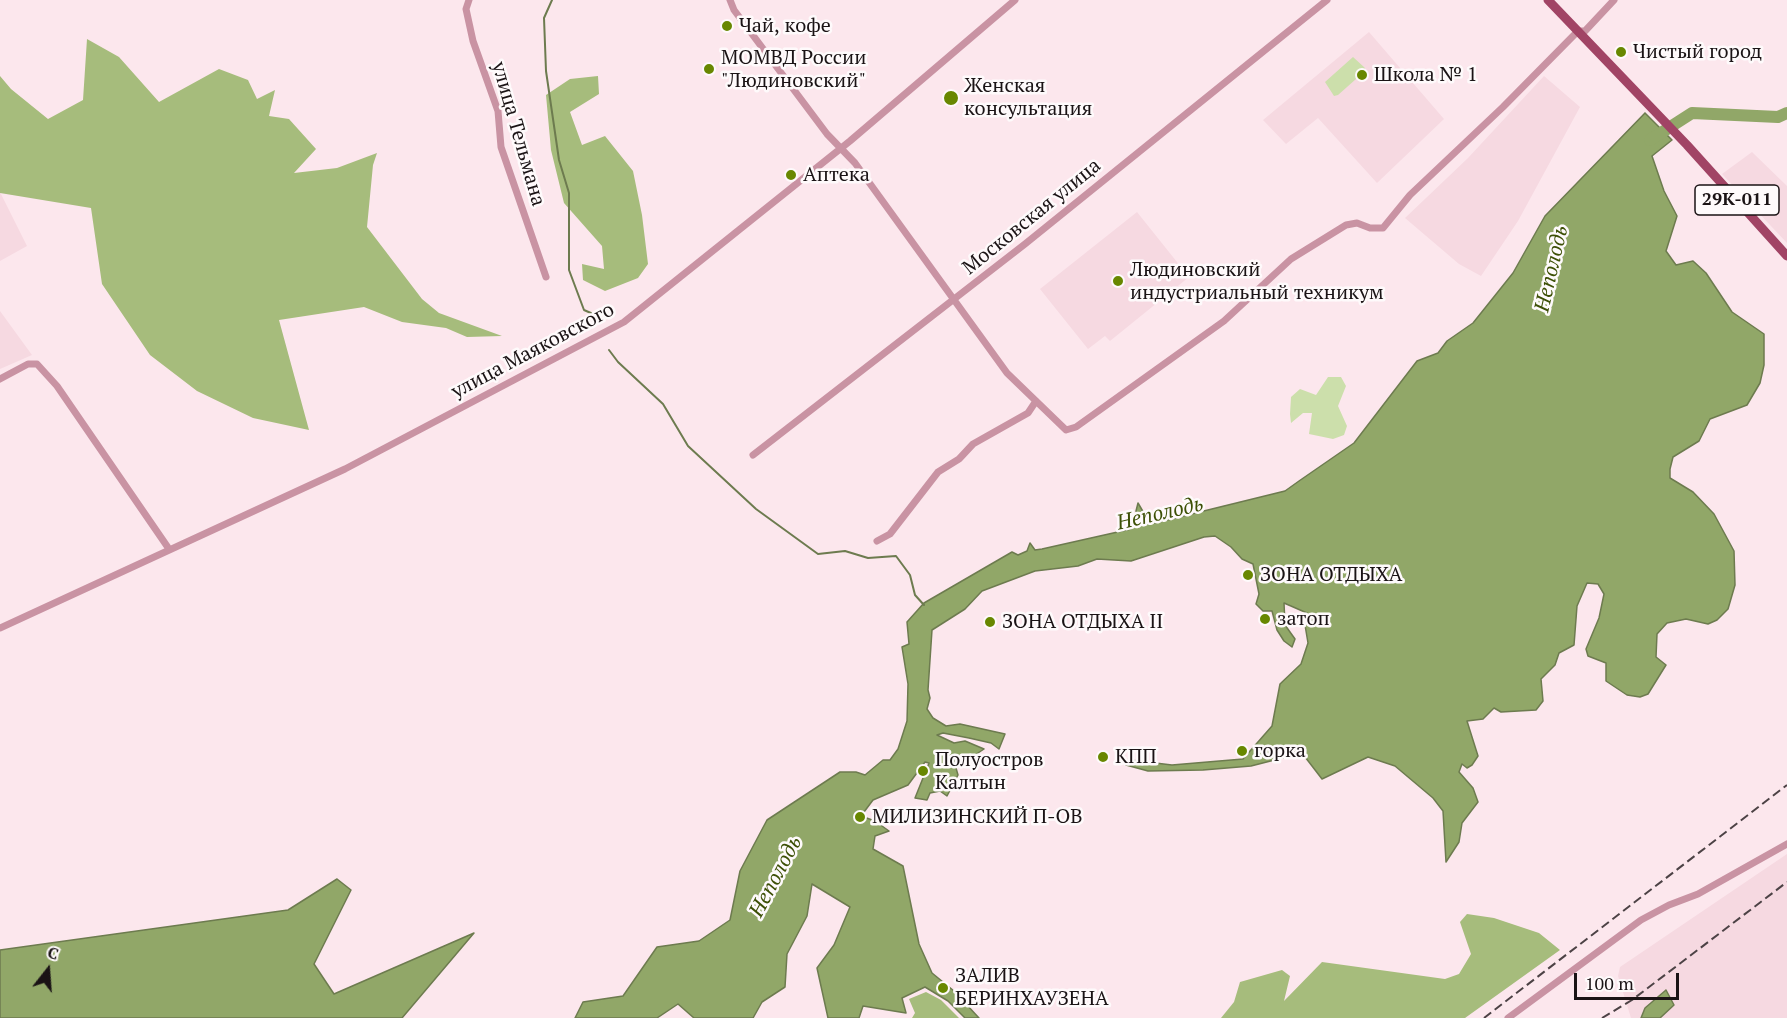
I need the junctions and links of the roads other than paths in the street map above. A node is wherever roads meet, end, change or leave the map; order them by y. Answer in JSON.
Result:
{"nodes":[{"id":1,"x":469,"y":0,"type":"edge"},
{"id":2,"x":730,"y":0,"type":"edge"},
{"id":3,"x":1015,"y":0,"type":"edge"},
{"id":4,"x":1327,"y":0,"type":"edge"},
{"id":5,"x":1548,"y":0,"type":"edge"},
{"id":6,"x":1614,"y":0,"type":"edge"},
{"id":7,"x":1578,"y":31,"type":"junction"},
{"id":8,"x":840,"y":148,"type":"junction"},
{"id":9,"x":1787,"y":256,"type":"edge"},
{"id":10,"x":546,"y":276,"type":"dead end"},
{"id":11,"x":954,"y":299,"type":"junction"},
{"id":12,"x":0,"y":379,"type":"edge"},
{"id":13,"x":1036,"y":401,"type":"junction"},
{"id":14,"x":753,"y":455,"type":"dead end"},
{"id":15,"x":877,"y":541,"type":"dead end"},
{"id":16,"x":169,"y":549,"type":"junction"},
{"id":17,"x":0,"y":628,"type":"edge"},
{"id":18,"x":1787,"y":844,"type":"edge"},
{"id":19,"x":1508,"y":1018,"type":"edge"}],
"edges":[{"from":1,"to":10,"type":"street","name":"улица Тельмана"},
{"from":2,"to":8,"type":"street"},
{"from":3,"to":8,"type":"street","name":"улица Маяковского"},
{"from":4,"to":11,"type":"street","name":"Московская улица"},
{"from":5,"to":7,"type":"main road","number":"29К-011"},
{"from":6,"to":7,"type":"street"},
{"from":7,"to":9,"type":"main road","number":"29К-011"},
{"from":7,"to":13,"type":"street"},
{"from":8,"to":11,"type":"street"},
{"from":8,"to":16,"type":"street","name":"улица Маяковского"},
{"from":11,"to":13,"type":"street"},
{"from":11,"to":14,"type":"street","name":"Московская улица"},
{"from":12,"to":16,"type":"street"},
{"from":13,"to":15,"type":"street"},
{"from":16,"to":17,"type":"street","name":"улица Маяковского"},
{"from":18,"to":19,"type":"street"}]}
